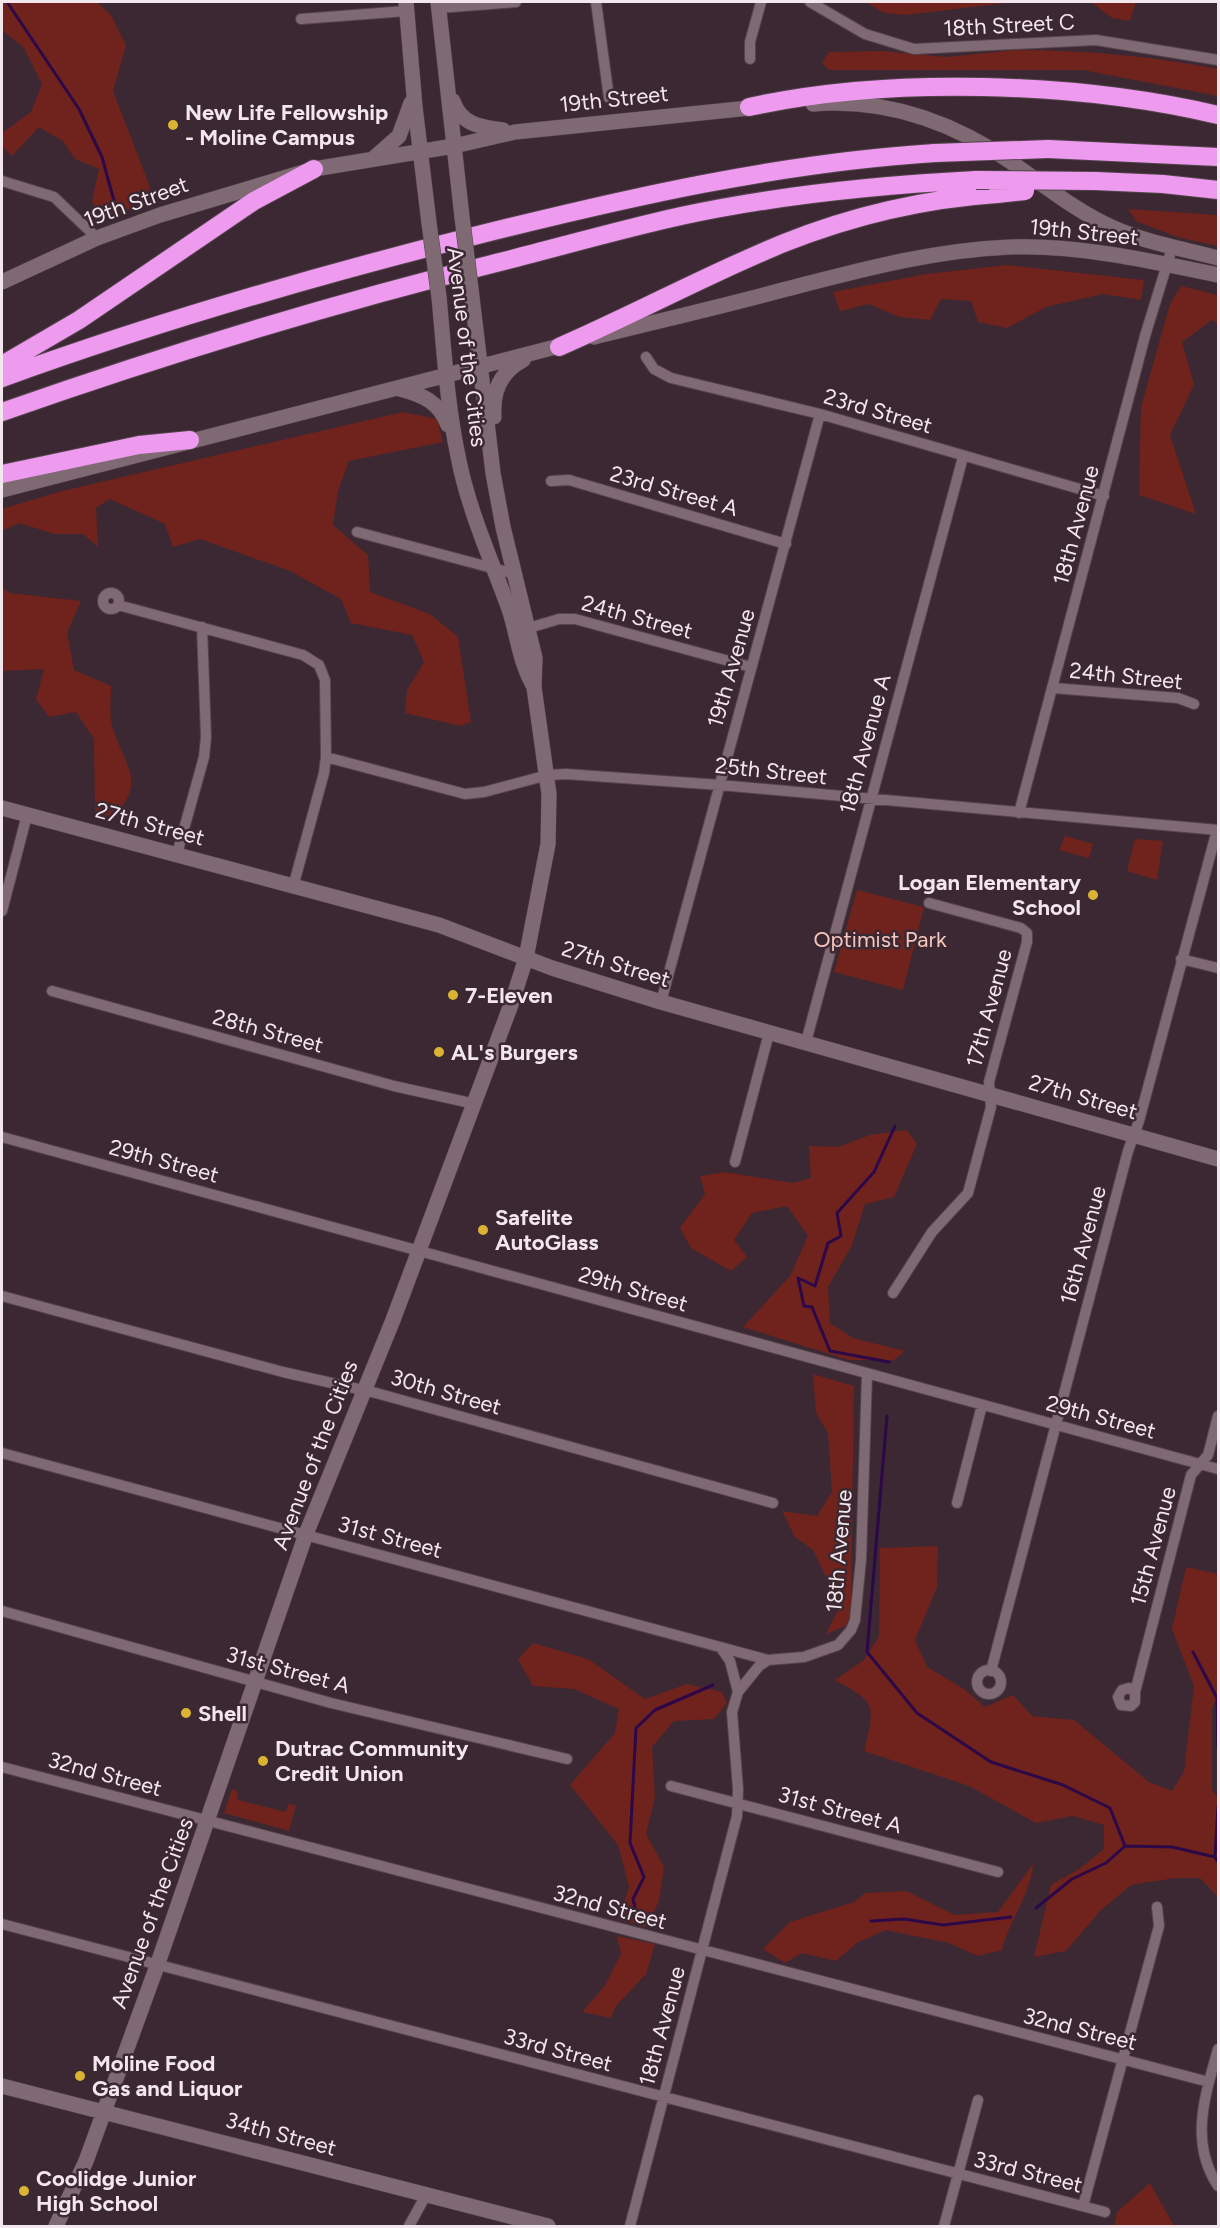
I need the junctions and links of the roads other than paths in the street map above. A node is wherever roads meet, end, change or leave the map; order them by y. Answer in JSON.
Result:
{"nodes":[{"id":1,"x":516,"y":2,"type":"edge"},
{"id":2,"x":596,"y":2,"type":"edge"},
{"id":3,"x":761,"y":2,"type":"edge"},
{"id":4,"x":810,"y":2,"type":"edge"},
{"id":5,"x":439,"y":5,"type":"edge"},
{"id":6,"x":406,"y":6,"type":"edge"},
{"id":7,"x":301,"y":19,"type":"dead end"},
{"id":8,"x":750,"y":59,"type":"dead end"},
{"id":9,"x":1218,"y":60,"type":"edge"},
{"id":10,"x":447,"y":87,"type":"junction"},
{"id":11,"x":413,"y":94,"type":"junction"},
{"id":12,"x":609,"y":98,"type":"dead end"},
{"id":13,"x":749,"y":107,"type":"junction"},
{"id":14,"x":1218,"y":115,"type":"edge"},
{"id":15,"x":515,"y":132,"type":"junction"},
{"id":16,"x":454,"y":146,"type":"junction"},
{"id":17,"x":420,"y":151,"type":"junction"},
{"id":18,"x":1218,"y":157,"type":"edge"},
{"id":19,"x":374,"y":159,"type":"junction"},
{"id":20,"x":315,"y":168,"type":"junction"},
{"id":21,"x":2,"y":181,"type":"edge"},
{"id":22,"x":1095,"y":181,"type":"junction"},
{"id":23,"x":1218,"y":190,"type":"edge"},
{"id":24,"x":97,"y":238,"type":"junction"},
{"id":25,"x":1172,"y":248,"type":"junction"},
{"id":26,"x":1218,"y":258,"type":"edge"},
{"id":27,"x":1166,"y":265,"type":"junction"},
{"id":28,"x":1218,"y":275,"type":"edge"},
{"id":29,"x":2,"y":282,"type":"edge"},
{"id":30,"x":550,"y":349,"type":"junction"},
{"id":31,"x":646,"y":357,"type":"dead end"},
{"id":32,"x":2,"y":365,"type":"edge"},
{"id":33,"x":480,"y":367,"type":"junction"},
{"id":34,"x":447,"y":375,"type":"junction"},
{"id":35,"x":2,"y":378,"type":"edge"},
{"id":36,"x":397,"y":389,"type":"junction"},
{"id":37,"x":2,"y":412,"type":"edge"},
{"id":38,"x":820,"y":414,"type":"junction"},
{"id":39,"x":190,"y":440,"type":"junction"},
{"id":40,"x":456,"y":443,"type":"junction"},
{"id":41,"x":963,"y":457,"type":"junction"},
{"id":42,"x":2,"y":474,"type":"edge"},
{"id":43,"x":551,"y":481,"type":"dead end"},
{"id":44,"x":2,"y":490,"type":"edge"},
{"id":45,"x":1104,"y":496,"type":"junction"},
{"id":46,"x":357,"y":532,"type":"dead end"},
{"id":47,"x":786,"y":544,"type":"junction"},
{"id":48,"x":495,"y":569,"type":"junction"},
{"id":49,"x":515,"y":574,"type":"junction"},
{"id":50,"x":118,"y":605,"type":"dead end"},
{"id":51,"x":202,"y":627,"type":"junction"},
{"id":52,"x":521,"y":631,"type":"junction"},
{"id":53,"x":751,"y":667,"type":"junction"},
{"id":54,"x":1053,"y":688,"type":"junction"},
{"id":55,"x":1194,"y":704,"type":"dead end"},
{"id":56,"x":326,"y":757,"type":"junction"},
{"id":57,"x":548,"y":776,"type":"junction"},
{"id":58,"x":720,"y":785,"type":"junction"},
{"id":59,"x":869,"y":800,"type":"junction"},
{"id":60,"x":2,"y":808,"type":"edge"},
{"id":61,"x":1019,"y":813,"type":"junction"},
{"id":62,"x":27,"y":815,"type":"junction"},
{"id":63,"x":1218,"y":830,"type":"edge"},
{"id":64,"x":177,"y":854,"type":"junction"},
{"id":65,"x":293,"y":887,"type":"junction"},
{"id":66,"x":929,"y":903,"type":"dead end"},
{"id":67,"x":2,"y":911,"type":"edge"},
{"id":68,"x":526,"y":958,"type":"junction"},
{"id":69,"x":1181,"y":958,"type":"junction"},
{"id":70,"x":1218,"y":968,"type":"edge"},
{"id":71,"x":52,"y":991,"type":"dead end"},
{"id":72,"x":661,"y":1002,"type":"junction"},
{"id":73,"x":770,"y":1033,"type":"junction"},
{"id":74,"x":806,"y":1042,"type":"junction"},
{"id":75,"x":990,"y":1094,"type":"junction"},
{"id":76,"x":475,"y":1104,"type":"junction"},
{"id":77,"x":1134,"y":1135,"type":"junction"},
{"id":78,"x":2,"y":1137,"type":"edge"},
{"id":79,"x":1218,"y":1159,"type":"edge"},
{"id":80,"x":735,"y":1162,"type":"dead end"},
{"id":81,"x":419,"y":1249,"type":"junction"},
{"id":82,"x":893,"y":1293,"type":"dead end"},
{"id":83,"x":2,"y":1296,"type":"edge"},
{"id":84,"x":867,"y":1375,"type":"junction"},
{"id":85,"x":364,"y":1390,"type":"junction"},
{"id":86,"x":982,"y":1405,"type":"junction"},
{"id":87,"x":1218,"y":1416,"type":"edge"},
{"id":88,"x":1056,"y":1424,"type":"junction"},
{"id":89,"x":2,"y":1453,"type":"edge"},
{"id":90,"x":1201,"y":1465,"type":"junction"},
{"id":91,"x":1218,"y":1469,"type":"edge"},
{"id":92,"x":773,"y":1503,"type":"dead end"},
{"id":93,"x":957,"y":1503,"type":"dead end"},
{"id":94,"x":306,"y":1534,"type":"junction"},
{"id":95,"x":2,"y":1611,"type":"edge"},
{"id":96,"x":721,"y":1648,"type":"junction"},
{"id":97,"x":768,"y":1660,"type":"junction"},
{"id":98,"x":991,"y":1671,"type":"dead end"},
{"id":99,"x":256,"y":1683,"type":"junction"},
{"id":100,"x":738,"y":1692,"type":"junction"},
{"id":101,"x":1135,"y":1692,"type":"dead end"},
{"id":102,"x":567,"y":1759,"type":"dead end"},
{"id":103,"x":2,"y":1767,"type":"edge"},
{"id":104,"x":671,"y":1786,"type":"dead end"},
{"id":105,"x":738,"y":1804,"type":"junction"},
{"id":106,"x":208,"y":1822,"type":"junction"},
{"id":107,"x":998,"y":1872,"type":"dead end"},
{"id":108,"x":1157,"y":1907,"type":"dead end"},
{"id":109,"x":2,"y":1924,"type":"edge"},
{"id":110,"x":702,"y":1951,"type":"junction"},
{"id":111,"x":157,"y":1966,"type":"junction"},
{"id":112,"x":1218,"y":2049,"type":"edge"},
{"id":113,"x":1124,"y":2060,"type":"junction"},
{"id":114,"x":1209,"y":2082,"type":"junction"},
{"id":115,"x":2,"y":2086,"type":"edge"},
{"id":116,"x":663,"y":2097,"type":"junction"},
{"id":117,"x":978,"y":2100,"type":"dead end"},
{"id":118,"x":104,"y":2112,"type":"junction"},
{"id":119,"x":957,"y":2174,"type":"junction"},
{"id":120,"x":1218,"y":2186,"type":"edge"},
{"id":121,"x":426,"y":2195,"type":"junction"},
{"id":122,"x":1083,"y":2206,"type":"junction"},
{"id":123,"x":1105,"y":2212,"type":"dead end"},
{"id":124,"x":56,"y":2226,"type":"edge"},
{"id":125,"x":410,"y":2226,"type":"edge"},
{"id":126,"x":548,"y":2226,"type":"edge"},
{"id":127,"x":630,"y":2226,"type":"edge"},
{"id":128,"x":944,"y":2226,"type":"edge"}],
"edges":[{"from":1,"to":5,"type":"street"},
{"from":2,"to":12,"type":"street"},
{"from":3,"to":8,"type":"street"},
{"from":4,"to":9,"type":"street","name":"18th Street C"},
{"from":5,"to":10,"type":"main road","name":"Avenue of the Cities"},
{"from":6,"to":7,"type":"street"},
{"from":6,"to":11,"type":"main road","name":"Avenue of the Cities"},
{"from":10,"to":15,"type":"main road"},
{"from":10,"to":16,"type":"main road","name":"Avenue of the Cities"},
{"from":11,"to":17,"type":"main road","name":"Avenue of the Cities"},
{"from":11,"to":19,"type":"main road"},
{"from":13,"to":14,"type":"highway"},
{"from":13,"to":15,"type":"main road","name":"19th Street"},
{"from":13,"to":25,"type":"main road","name":"19th Street"},
{"from":15,"to":16,"type":"main road","name":"19th Street"},
{"from":16,"to":17,"type":"main road","name":"19th Street"},
{"from":16,"to":33,"type":"main road","name":"Avenue of the Cities","bridge":true},
{"from":17,"to":19,"type":"main road","name":"19th Street"},
{"from":17,"to":34,"type":"main road","name":"Avenue of the Cities","bridge":true},
{"from":18,"to":35,"type":"highway","bridge":true},
{"from":19,"to":20,"type":"main road","name":"19th Street"},
{"from":20,"to":24,"type":"main road","name":"19th Street"},
{"from":20,"to":32,"type":"highway"},
{"from":21,"to":24,"type":"street"},
{"from":22,"to":23,"type":"highway"},
{"from":22,"to":30,"type":"highway","bridge":true},
{"from":22,"to":37,"type":"highway","bridge":true},
{"from":24,"to":29,"type":"main road","name":"19th Street"},
{"from":25,"to":26,"type":"main road","name":"19th Street"},
{"from":25,"to":27,"type":"street","name":"18th Avenue"},
{"from":27,"to":28,"type":"main road","name":"19th Street"},
{"from":27,"to":30,"type":"main road","name":"19th Street"},
{"from":27,"to":45,"type":"street","name":"18th Avenue"},
{"from":30,"to":33,"type":"main road","name":"19th Street"},
{"from":30,"to":49,"type":"main road"},
{"from":31,"to":38,"type":"street","name":"23rd Street"},
{"from":33,"to":34,"type":"main road","name":"19th Street"},
{"from":33,"to":49,"type":"main road","name":"Avenue of the Cities"},
{"from":34,"to":36,"type":"main road","name":"19th Street"},
{"from":34,"to":40,"type":"main road","name":"Avenue of the Cities"},
{"from":36,"to":39,"type":"main road","name":"19th Street"},
{"from":36,"to":40,"type":"main road"},
{"from":38,"to":41,"type":"street","name":"23rd Street"},
{"from":38,"to":47,"type":"street","name":"19th Avenue"},
{"from":39,"to":42,"type":"highway"},
{"from":39,"to":44,"type":"main road","name":"19th Street"},
{"from":40,"to":48,"type":"main road","name":"Avenue of the Cities"},
{"from":41,"to":45,"type":"street","name":"23rd Street"},
{"from":41,"to":59,"type":"street","name":"18th Avenue A"},
{"from":43,"to":47,"type":"street","name":"23rd Street A"},
{"from":45,"to":54,"type":"street","name":"18th Avenue"},
{"from":46,"to":48,"type":"street"},
{"from":47,"to":53,"type":"street","name":"19th Avenue"},
{"from":48,"to":49,"type":"street"},
{"from":48,"to":52,"type":"main road","name":"Avenue of the Cities"},
{"from":49,"to":52,"type":"main road","name":"Avenue of the Cities"},
{"from":50,"to":51,"type":"street"},
{"from":51,"to":56,"type":"street"},
{"from":51,"to":64,"type":"street"},
{"from":52,"to":53,"type":"street","name":"24th Street"},
{"from":52,"to":57,"type":"main road","name":"Avenue of the Cities"},
{"from":53,"to":58,"type":"street","name":"19th Avenue"},
{"from":54,"to":55,"type":"street","name":"24th Street"},
{"from":54,"to":61,"type":"street","name":"18th Avenue"},
{"from":56,"to":57,"type":"street","name":"25th Street"},
{"from":56,"to":65,"type":"street"},
{"from":57,"to":58,"type":"street","name":"25th Street"},
{"from":57,"to":68,"type":"main road","name":"Avenue of the Cities"},
{"from":58,"to":59,"type":"street","name":"25th Street"},
{"from":58,"to":72,"type":"street","name":"19th Avenue"},
{"from":59,"to":61,"type":"street","name":"25th Street"},
{"from":59,"to":74,"type":"street","name":"18th Avenue A"},
{"from":60,"to":62,"type":"main road","name":"27th Street"},
{"from":61,"to":63,"type":"street","name":"25th Street"},
{"from":62,"to":64,"type":"main road","name":"27th Street"},
{"from":62,"to":67,"type":"street"},
{"from":63,"to":69,"type":"street","name":"16th Avenue"},
{"from":64,"to":65,"type":"main road","name":"27th Street"},
{"from":65,"to":68,"type":"main road","name":"27th Street"},
{"from":66,"to":75,"type":"street","name":"17th Avenue"},
{"from":68,"to":72,"type":"main road","name":"27th Street"},
{"from":68,"to":76,"type":"main road","name":"Avenue of the Cities"},
{"from":69,"to":70,"type":"street"},
{"from":69,"to":77,"type":"street","name":"16th Avenue"},
{"from":71,"to":76,"type":"street","name":"28th Street"},
{"from":72,"to":73,"type":"main road","name":"27th Street"},
{"from":73,"to":74,"type":"main road","name":"27th Street"},
{"from":73,"to":80,"type":"street"},
{"from":74,"to":75,"type":"main road","name":"27th Street"},
{"from":75,"to":77,"type":"main road","name":"27th Street"},
{"from":75,"to":82,"type":"street","name":"17th Avenue"},
{"from":76,"to":81,"type":"main road","name":"Avenue of the Cities"},
{"from":77,"to":79,"type":"main road","name":"27th Street"},
{"from":77,"to":88,"type":"street","name":"16th Avenue"},
{"from":78,"to":81,"type":"street","name":"29th Street"},
{"from":81,"to":84,"type":"street","name":"29th Street"},
{"from":81,"to":85,"type":"main road","name":"Avenue of the Cities"},
{"from":83,"to":85,"type":"street","name":"30th Street"},
{"from":84,"to":86,"type":"street","name":"29th Street"},
{"from":84,"to":97,"type":"street","name":"18th Avenue"},
{"from":85,"to":92,"type":"street","name":"30th Street"},
{"from":85,"to":94,"type":"main road","name":"Avenue of the Cities"},
{"from":86,"to":88,"type":"street","name":"29th Street"},
{"from":86,"to":93,"type":"street"},
{"from":87,"to":90,"type":"street","name":"15th Avenue"},
{"from":88,"to":90,"type":"street","name":"29th Street"},
{"from":88,"to":98,"type":"street","name":"16th Avenue"},
{"from":89,"to":94,"type":"street","name":"31st Street"},
{"from":90,"to":91,"type":"street","name":"29th Street"},
{"from":90,"to":101,"type":"street","name":"15th Avenue"},
{"from":94,"to":96,"type":"street","name":"31st Street"},
{"from":94,"to":99,"type":"main road","name":"Avenue of the Cities"},
{"from":95,"to":99,"type":"street","name":"31st Street A"},
{"from":96,"to":97,"type":"street","name":"31st Street"},
{"from":96,"to":100,"type":"street","name":"18th Avenue"},
{"from":97,"to":100,"type":"street","name":"18th Avenue"},
{"from":99,"to":102,"type":"street","name":"31st Street A"},
{"from":99,"to":106,"type":"main road","name":"Avenue of the Cities"},
{"from":100,"to":105,"type":"street","name":"18th Avenue"},
{"from":103,"to":106,"type":"street","name":"32nd Street"},
{"from":104,"to":105,"type":"street","name":"31st Street A"},
{"from":105,"to":107,"type":"street","name":"31st Street A"},
{"from":105,"to":110,"type":"street","name":"18th Avenue"},
{"from":106,"to":110,"type":"street","name":"32nd Street"},
{"from":106,"to":111,"type":"main road","name":"Avenue of the Cities"},
{"from":108,"to":113,"type":"street"},
{"from":109,"to":111,"type":"street","name":"33rd Street"},
{"from":110,"to":113,"type":"street","name":"32nd Street"},
{"from":110,"to":116,"type":"street","name":"18th Avenue"},
{"from":111,"to":116,"type":"street","name":"33rd Street"},
{"from":111,"to":118,"type":"main road","name":"Avenue of the Cities"},
{"from":112,"to":114,"type":"street"},
{"from":113,"to":114,"type":"street","name":"32nd Street"},
{"from":113,"to":122,"type":"street"},
{"from":114,"to":120,"type":"street"},
{"from":115,"to":118,"type":"main road","name":"34th Street"},
{"from":116,"to":119,"type":"street","name":"33rd Street"},
{"from":116,"to":127,"type":"street","name":"18th Avenue"},
{"from":117,"to":119,"type":"street"},
{"from":118,"to":121,"type":"main road","name":"34th Street"},
{"from":118,"to":124,"type":"main road","name":"Avenue of the Cities"},
{"from":119,"to":122,"type":"street","name":"33rd Street"},
{"from":119,"to":128,"type":"street"},
{"from":121,"to":125,"type":"street"},
{"from":121,"to":126,"type":"main road","name":"34th Street"},
{"from":122,"to":123,"type":"street","name":"33rd Street"}]}
